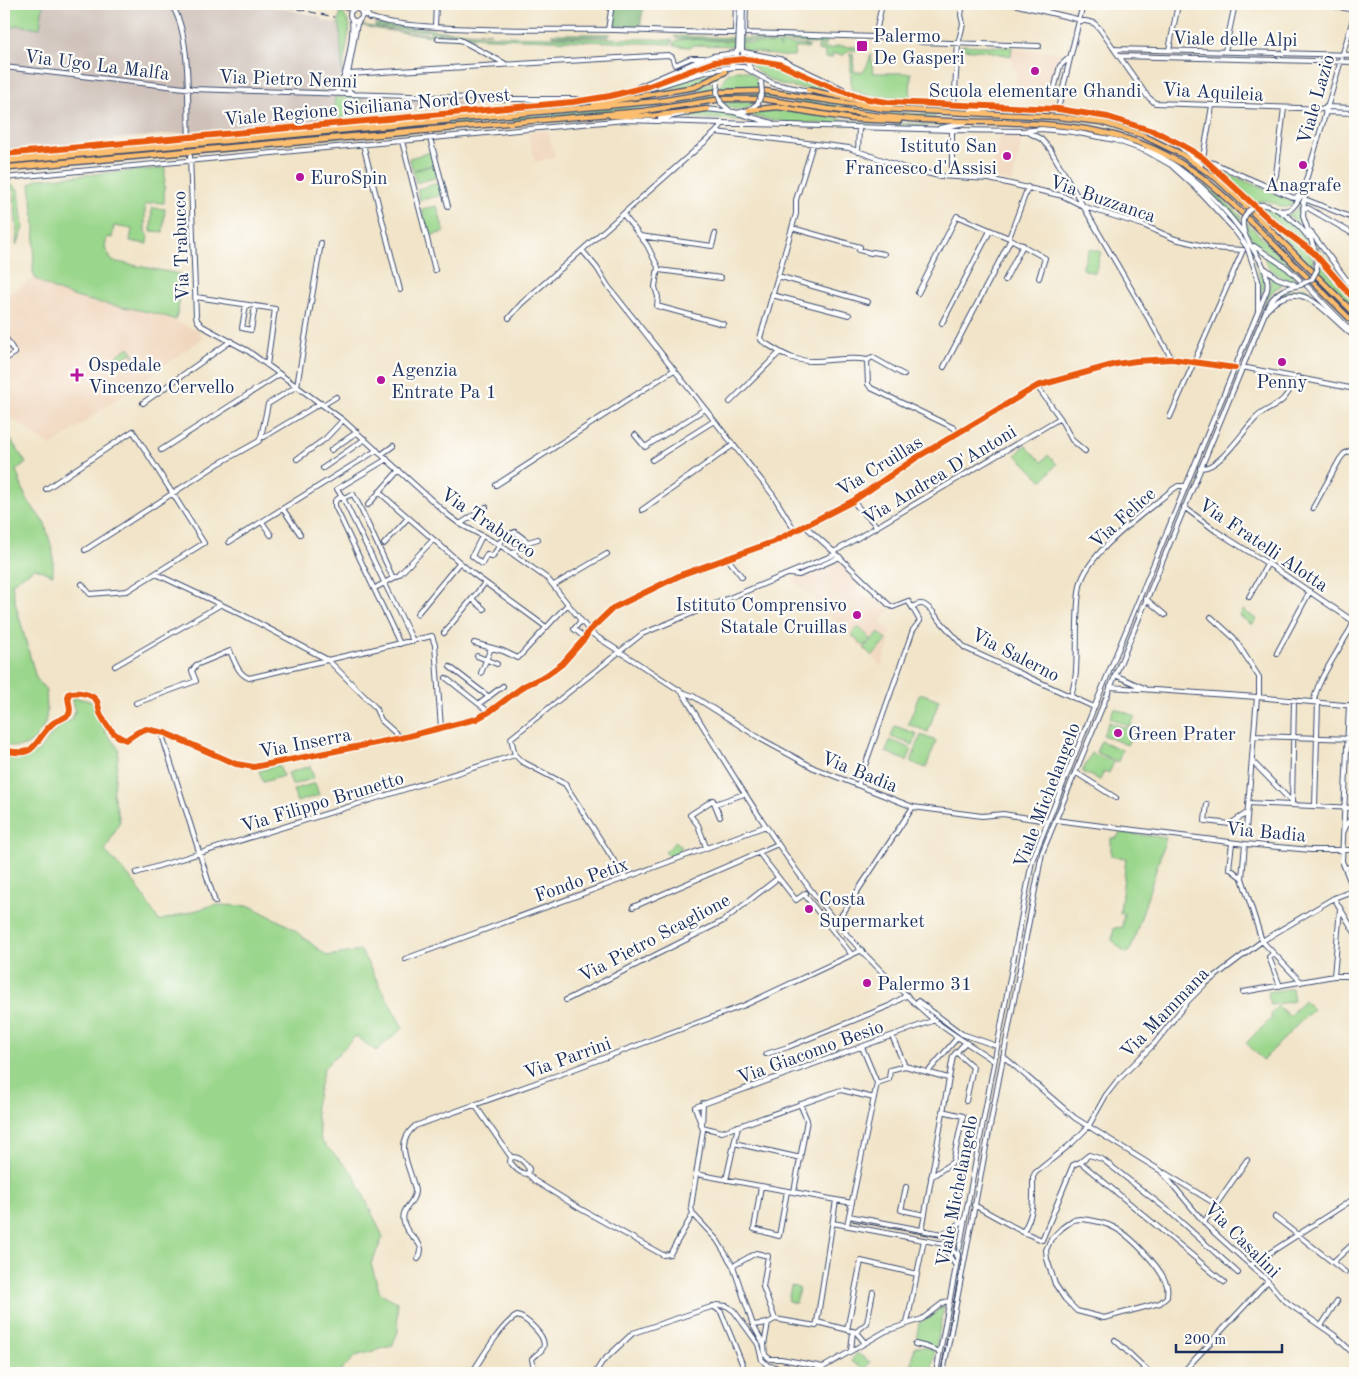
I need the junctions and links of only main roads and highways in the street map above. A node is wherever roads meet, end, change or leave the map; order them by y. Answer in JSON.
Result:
{"nodes":[{"id":1,"x":727,"y":70,"type":"road end"},
{"id":2,"x":808,"y":90,"type":"road end"},
{"id":3,"x":759,"y":91,"type":"dead end"},
{"id":4,"x":765,"y":92,"type":"dead end"},
{"id":5,"x":763,"y":99,"type":"dead end"},
{"id":6,"x":758,"y":101,"type":"road end"},
{"id":7,"x":707,"y":109,"type":"road end"},
{"id":8,"x":750,"y":110,"type":"road end"},
{"id":9,"x":554,"y":111,"type":"junction"},
{"id":10,"x":906,"y":111,"type":"junction"},
{"id":11,"x":555,"y":119,"type":"junction"},
{"id":12,"x":448,"y":120,"type":"joint"},
{"id":13,"x":926,"y":120,"type":"junction"},
{"id":14,"x":450,"y":128,"type":"joint"},
{"id":15,"x":4,"y":161,"type":"edge"},
{"id":16,"x":4,"y":168,"type":"edge"},
{"id":17,"x":1247,"y":207,"type":"dead end"},
{"id":18,"x":1252,"y":212,"type":"dead end"},
{"id":19,"x":1242,"y":213,"type":"dead end"},
{"id":20,"x":1245,"y":219,"type":"road end"},
{"id":21,"x":1314,"y":270,"type":"road end"},
{"id":22,"x":1318,"y":276,"type":"dead end"},
{"id":23,"x":1307,"y":277,"type":"dead end"},
{"id":24,"x":1313,"y":282,"type":"dead end"},
{"id":25,"x":1355,"y":314,"type":"edge"},
{"id":26,"x":1355,"y":324,"type":"edge"}],
"edges":[{"from":1,"to":9,"type":"main road"},
{"from":2,"to":10,"type":"main road"},
{"from":3,"to":9,"type":"main road","name":"Viale Regione Siciliana Nord Ovest"},
{"from":4,"to":10,"type":"main road"},
{"from":5,"to":13,"type":"main road"},
{"from":6,"to":11,"type":"main road","name":"Viale Regione Siciliana Nord Ovest"},
{"from":7,"to":11,"type":"main road"},
{"from":8,"to":13,"type":"main road"},
{"from":9,"to":12,"type":"main road","name":"Viale Regione Siciliana Nord Ovest"},
{"from":10,"to":17,"type":"main road"},
{"from":11,"to":14,"type":"main road","name":"Viale Regione Siciliana Nord Ovest"},
{"from":12,"to":15,"type":"highway"},
{"from":13,"to":19,"type":"main road"},
{"from":14,"to":16,"type":"highway"},
{"from":18,"to":21,"type":"main road"},
{"from":20,"to":23,"type":"main road"},
{"from":22,"to":25,"type":"main road"},
{"from":24,"to":26,"type":"main road"}]}
